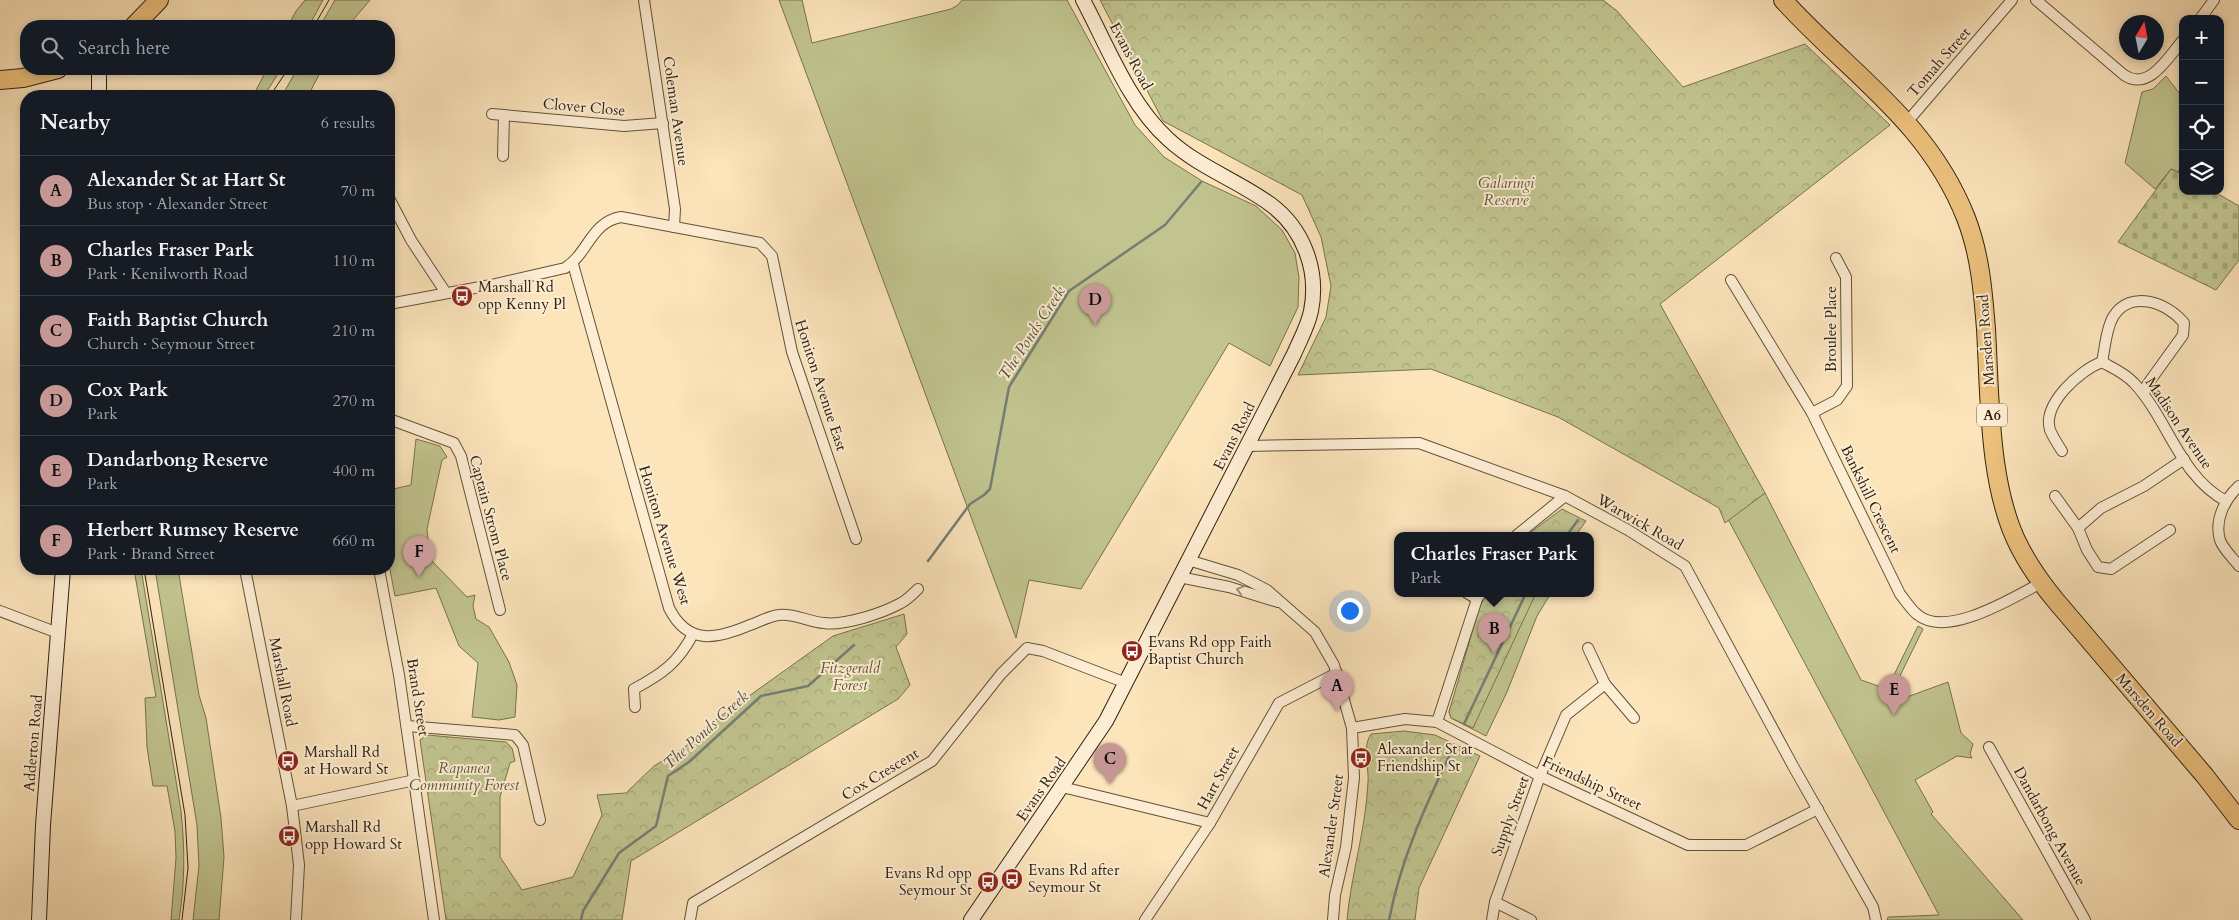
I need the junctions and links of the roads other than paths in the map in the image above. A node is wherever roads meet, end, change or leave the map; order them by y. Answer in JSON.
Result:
{"nodes":[{"id":1,"x":159,"y":0,"type":"edge"},
{"id":2,"x":644,"y":0,"type":"edge"},
{"id":3,"x":1083,"y":0,"type":"edge"},
{"id":4,"x":1783,"y":0,"type":"edge"},
{"id":5,"x":2012,"y":0,"type":"edge"},
{"id":6,"x":2036,"y":0,"type":"edge"},
{"id":7,"x":2214,"y":0,"type":"edge"},
{"id":8,"x":2203,"y":15,"type":"edge"},
{"id":9,"x":137,"y":20,"type":"edge"},
{"id":10,"x":2179,"y":45,"type":"edge"},
{"id":11,"x":35,"y":75,"type":"edge"},
{"id":12,"x":100,"y":75,"type":"edge"},
{"id":13,"x":0,"y":80,"type":"edge"},
{"id":14,"x":99,"y":90,"type":"edge"},
{"id":15,"x":492,"y":114,"type":"dead end"},
{"id":16,"x":504,"y":115,"type":"junction"},
{"id":17,"x":1907,"y":122,"type":"junction"},
{"id":18,"x":663,"y":123,"type":"junction"},
{"id":19,"x":503,"y":156,"type":"dead end"},
{"id":20,"x":395,"y":209,"type":"edge"},
{"id":21,"x":674,"y":227,"type":"junction"},
{"id":22,"x":1836,"y":258,"type":"dead end"},
{"id":23,"x":573,"y":264,"type":"junction"},
{"id":24,"x":1731,"y":280,"type":"dead end"},
{"id":25,"x":446,"y":294,"type":"junction"},
{"id":26,"x":395,"y":303,"type":"edge"},
{"id":27,"x":2102,"y":362,"type":"junction"},
{"id":28,"x":2144,"y":394,"type":"junction"},
{"id":29,"x":1812,"y":413,"type":"junction"},
{"id":30,"x":395,"y":421,"type":"edge"},
{"id":31,"x":1247,"y":446,"type":"junction"},
{"id":32,"x":2062,"y":451,"type":"dead end"},
{"id":33,"x":2184,"y":459,"type":"junction"},
{"id":34,"x":2239,"y":486,"type":"edge"},
{"id":35,"x":1565,"y":496,"type":"junction"},
{"id":36,"x":2055,"y":496,"type":"dead end"},
{"id":37,"x":2226,"y":501,"type":"junction"},
{"id":38,"x":2078,"y":528,"type":"junction"},
{"id":39,"x":2170,"y":530,"type":"dead end"},
{"id":40,"x":1521,"y":532,"type":"edge"},
{"id":41,"x":856,"y":538,"type":"dead end"},
{"id":42,"x":1188,"y":560,"type":"junction"},
{"id":43,"x":2239,"y":566,"type":"edge"},
{"id":44,"x":63,"y":575,"type":"edge"},
{"id":45,"x":246,"y":575,"type":"edge"},
{"id":46,"x":380,"y":575,"type":"edge"},
{"id":47,"x":1179,"y":577,"type":"junction"},
{"id":48,"x":2041,"y":582,"type":"junction"},
{"id":49,"x":918,"y":589,"type":"dead end"},
{"id":50,"x":1479,"y":597,"type":"edge"},
{"id":51,"x":1286,"y":605,"type":"junction"},
{"id":52,"x":500,"y":610,"type":"dead end"},
{"id":53,"x":0,"y":611,"type":"edge"},
{"id":54,"x":58,"y":632,"type":"junction"},
{"id":55,"x":693,"y":634,"type":"junction"},
{"id":56,"x":1588,"y":648,"type":"dead end"},
{"id":57,"x":1337,"y":673,"type":"junction"},
{"id":58,"x":1126,"y":683,"type":"junction"},
{"id":59,"x":1605,"y":684,"type":"junction"},
{"id":60,"x":635,"y":707,"type":"dead end"},
{"id":61,"x":1634,"y":718,"type":"dead end"},
{"id":62,"x":1437,"y":722,"type":"junction"},
{"id":63,"x":407,"y":726,"type":"junction"},
{"id":64,"x":1352,"y":728,"type":"junction"},
{"id":65,"x":1990,"y":747,"type":"dead end"},
{"id":66,"x":1540,"y":776,"type":"junction"},
{"id":67,"x":415,"y":780,"type":"junction"},
{"id":68,"x":1062,"y":787,"type":"junction"},
{"id":69,"x":292,"y":806,"type":"junction"},
{"id":70,"x":1818,"y":808,"type":"junction"},
{"id":71,"x":540,"y":820,"type":"dead end"},
{"id":72,"x":2239,"y":820,"type":"edge"},
{"id":73,"x":1210,"y":823,"type":"junction"},
{"id":74,"x":1495,"y":902,"type":"junction"},
{"id":75,"x":39,"y":920,"type":"edge"},
{"id":76,"x":296,"y":920,"type":"edge"},
{"id":77,"x":434,"y":920,"type":"edge"},
{"id":78,"x":690,"y":920,"type":"edge"},
{"id":79,"x":971,"y":920,"type":"edge"},
{"id":80,"x":1145,"y":920,"type":"edge"},
{"id":81,"x":1333,"y":920,"type":"edge"},
{"id":82,"x":1492,"y":920,"type":"edge"},
{"id":83,"x":1531,"y":920,"type":"edge"},
{"id":84,"x":1876,"y":920,"type":"edge"},
{"id":85,"x":2085,"y":920,"type":"edge"}],
"edges":[{"from":1,"to":9,"type":"highway"},
{"from":2,"to":18,"type":"street","name":"Coleman Avenue"},
{"from":3,"to":31,"type":"street","name":"Evans Road"},
{"from":4,"to":17,"type":"highway","name":"Marsden Road","number":"A6"},
{"from":5,"to":17,"type":"street","name":"Tomah Street"},
{"from":6,"to":10,"type":"street"},
{"from":7,"to":8,"type":"street"},
{"from":11,"to":13,"type":"highway"},
{"from":12,"to":14,"type":"street"},
{"from":15,"to":16,"type":"street","name":"Clover Close"},
{"from":16,"to":18,"type":"street","name":"Clover Close"},
{"from":16,"to":19,"type":"street"},
{"from":17,"to":48,"type":"highway","name":"Marsden Road","number":"A6"},
{"from":18,"to":21,"type":"street","name":"Coleman Avenue"},
{"from":20,"to":25,"type":"street"},
{"from":21,"to":23,"type":"street","name":"Honiton Avenue East"},
{"from":21,"to":41,"type":"street","name":"Honiton Avenue East"},
{"from":22,"to":29,"type":"street","name":"Broulee Place"},
{"from":23,"to":25,"type":"street"},
{"from":23,"to":55,"type":"street","name":"Honiton Avenue West"},
{"from":24,"to":29,"type":"street","name":"Bankshill Crescent"},
{"from":25,"to":26,"type":"street"},
{"from":27,"to":28,"type":"street","name":"Madison Avenue"},
{"from":27,"to":28,"type":"street"},
{"from":27,"to":32,"type":"street"},
{"from":28,"to":33,"type":"street","name":"Madison Avenue"},
{"from":29,"to":48,"type":"street","name":"Bankshill Crescent"},
{"from":30,"to":52,"type":"street","name":"Captain Strom Place"},
{"from":31,"to":35,"type":"street","name":"Warwick Road"},
{"from":31,"to":42,"type":"street","name":"Evans Road"},
{"from":33,"to":37,"type":"street","name":"Madison Avenue"},
{"from":33,"to":38,"type":"street"},
{"from":34,"to":37,"type":"street"},
{"from":35,"to":40,"type":"street"},
{"from":35,"to":70,"type":"street","name":"Warwick Road"},
{"from":36,"to":38,"type":"street"},
{"from":37,"to":43,"type":"street"},
{"from":38,"to":39,"type":"street"},
{"from":42,"to":47,"type":"street","name":"Evans Road"},
{"from":42,"to":51,"type":"street","name":"Alexander Street"},
{"from":44,"to":54,"type":"street","name":"Adderton Road"},
{"from":45,"to":69,"type":"street","name":"Marshall Road"},
{"from":46,"to":63,"type":"street","name":"Brand Street"},
{"from":51,"to":47,"type":"street","name":"Alexander Street","one_way":true},
{"from":47,"to":58,"type":"street","name":"Evans Road"},
{"from":48,"to":72,"type":"highway","name":"Marsden Road","number":"A6"},
{"from":49,"to":55,"type":"street"},
{"from":50,"to":62,"type":"street"},
{"from":51,"to":57,"type":"street","name":"Alexander Street"},
{"from":53,"to":54,"type":"street"},
{"from":54,"to":75,"type":"street","name":"Adderton Road"},
{"from":55,"to":60,"type":"street"},
{"from":56,"to":59,"type":"street"},
{"from":57,"to":64,"type":"street","name":"Alexander Street"},
{"from":57,"to":73,"type":"street","name":"Hart Street"},
{"from":58,"to":68,"type":"street","name":"Evans Road"},
{"from":58,"to":78,"type":"street","name":"Cox Crescent"},
{"from":59,"to":61,"type":"street"},
{"from":59,"to":66,"type":"street","name":"Supply Street"},
{"from":62,"to":64,"type":"street","name":"Friendship Street"},
{"from":62,"to":66,"type":"street","name":"Friendship Street"},
{"from":63,"to":67,"type":"street","name":"Brand Street"},
{"from":63,"to":71,"type":"street"},
{"from":64,"to":81,"type":"street","name":"Alexander Street"},
{"from":65,"to":85,"type":"street","name":"Dandarbong Avenue"},
{"from":66,"to":70,"type":"street","name":"Friendship Street"},
{"from":66,"to":74,"type":"street","name":"Supply Street"},
{"from":67,"to":69,"type":"street"},
{"from":67,"to":77,"type":"street","name":"Brand Street"},
{"from":68,"to":73,"type":"street"},
{"from":68,"to":79,"type":"street","name":"Evans Road"},
{"from":69,"to":76,"type":"street","name":"Marshall Road"},
{"from":70,"to":84,"type":"street","name":"Warwick Road"},
{"from":73,"to":80,"type":"street","name":"Hart Street"},
{"from":74,"to":82,"type":"street","name":"Supply Street"},
{"from":74,"to":83,"type":"street"}]}
